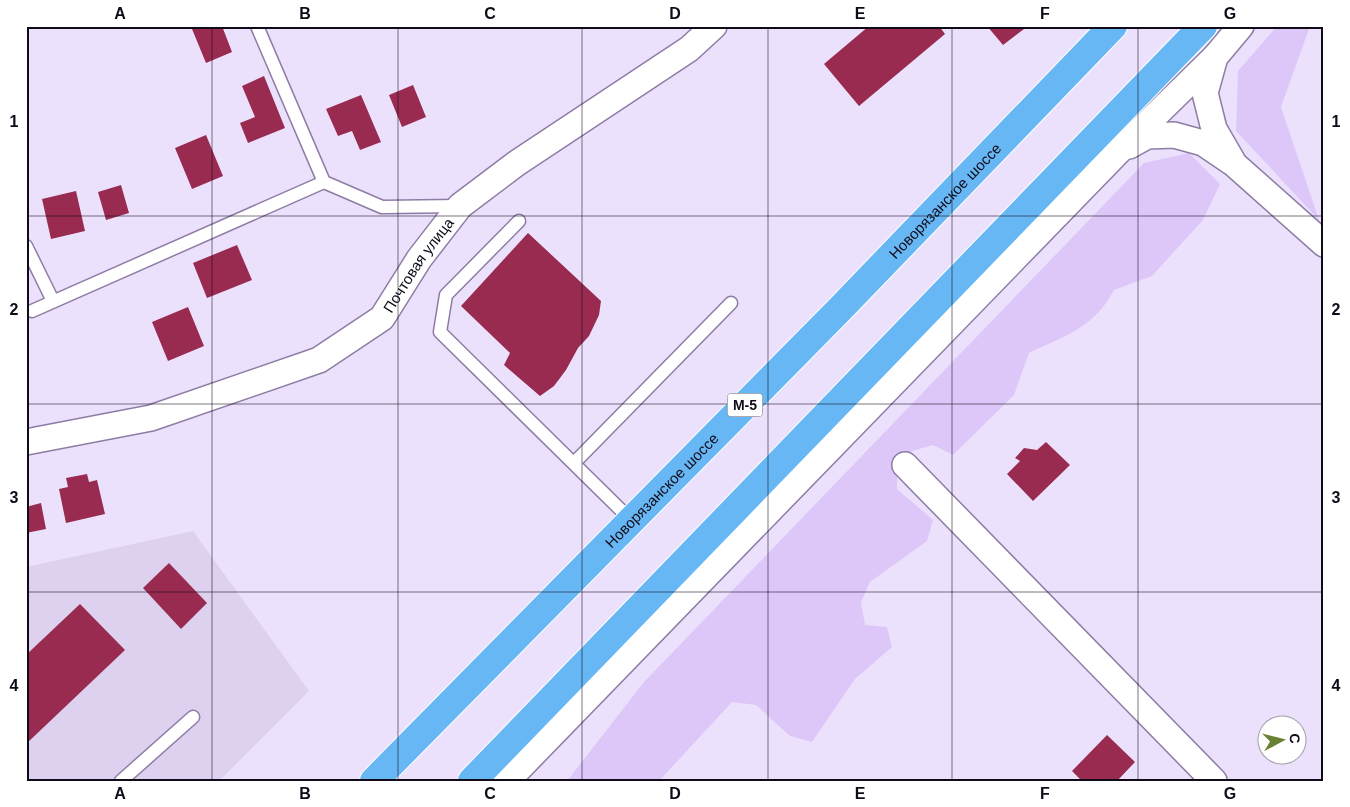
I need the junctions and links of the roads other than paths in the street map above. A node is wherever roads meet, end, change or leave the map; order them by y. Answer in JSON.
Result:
{"nodes":[{"id":1,"x":257,"y":26,"type":"edge"},
{"id":2,"x":714,"y":26,"type":"edge"},
{"id":3,"x":1113,"y":26,"type":"edge"},
{"id":4,"x":1203,"y":26,"type":"edge"},
{"id":5,"x":1241,"y":26,"type":"edge"},
{"id":6,"x":1215,"y":57,"type":"junction"},
{"id":7,"x":1118,"y":152,"type":"junction"},
{"id":8,"x":1234,"y":164,"type":"junction"},
{"id":9,"x":324,"y":182,"type":"junction"},
{"id":10,"x":460,"y":206,"type":"junction"},
{"id":11,"x":519,"y":221,"type":"dead end"},
{"id":12,"x":1324,"y":244,"type":"edge"},
{"id":13,"x":26,"y":246,"type":"edge"},
{"id":14,"x":53,"y":301,"type":"junction"},
{"id":15,"x":731,"y":303,"type":"dead end"},
{"id":16,"x":32,"y":311,"type":"dead end"},
{"id":17,"x":26,"y":442,"type":"edge"},
{"id":18,"x":574,"y":463,"type":"junction"},
{"id":19,"x":905,"y":464,"type":"dead end"},
{"id":20,"x":631,"y":520,"type":"junction"},
{"id":21,"x":193,"y":717,"type":"dead end"},
{"id":22,"x":531,"y":756,"type":"junction"},
{"id":23,"x":121,"y":781,"type":"edge"},
{"id":24,"x":374,"y":781,"type":"edge"},
{"id":25,"x":472,"y":781,"type":"edge"},
{"id":26,"x":507,"y":781,"type":"edge"},
{"id":27,"x":518,"y":781,"type":"edge"},
{"id":28,"x":1214,"y":781,"type":"edge"}],
"edges":[{"from":1,"to":9,"type":"lane"},
{"from":2,"to":10,"type":"street","name":"Почтовая улица"},
{"from":3,"to":20,"type":"highway","name":"Новорязанское шоссе","number":"М-5"},
{"from":4,"to":25,"type":"highway"},
{"from":5,"to":6,"type":"street"},
{"from":6,"to":7,"type":"street"},
{"from":6,"to":8,"type":"street"},
{"from":7,"to":8,"type":"street"},
{"from":7,"to":22,"type":"street"},
{"from":8,"to":12,"type":"street"},
{"from":9,"to":10,"type":"lane"},
{"from":9,"to":14,"type":"lane"},
{"from":10,"to":17,"type":"street","name":"Почтовая улица"},
{"from":11,"to":18,"type":"lane"},
{"from":13,"to":14,"type":"lane"},
{"from":14,"to":16,"type":"lane"},
{"from":15,"to":18,"type":"lane"},
{"from":18,"to":20,"type":"lane"},
{"from":19,"to":28,"type":"street"},
{"from":20,"to":24,"type":"highway","name":"Новорязанское шоссе","number":"М-5"},
{"from":21,"to":23,"type":"lane"},
{"from":22,"to":26,"type":"street"},
{"from":22,"to":27,"type":"lane"}]}
